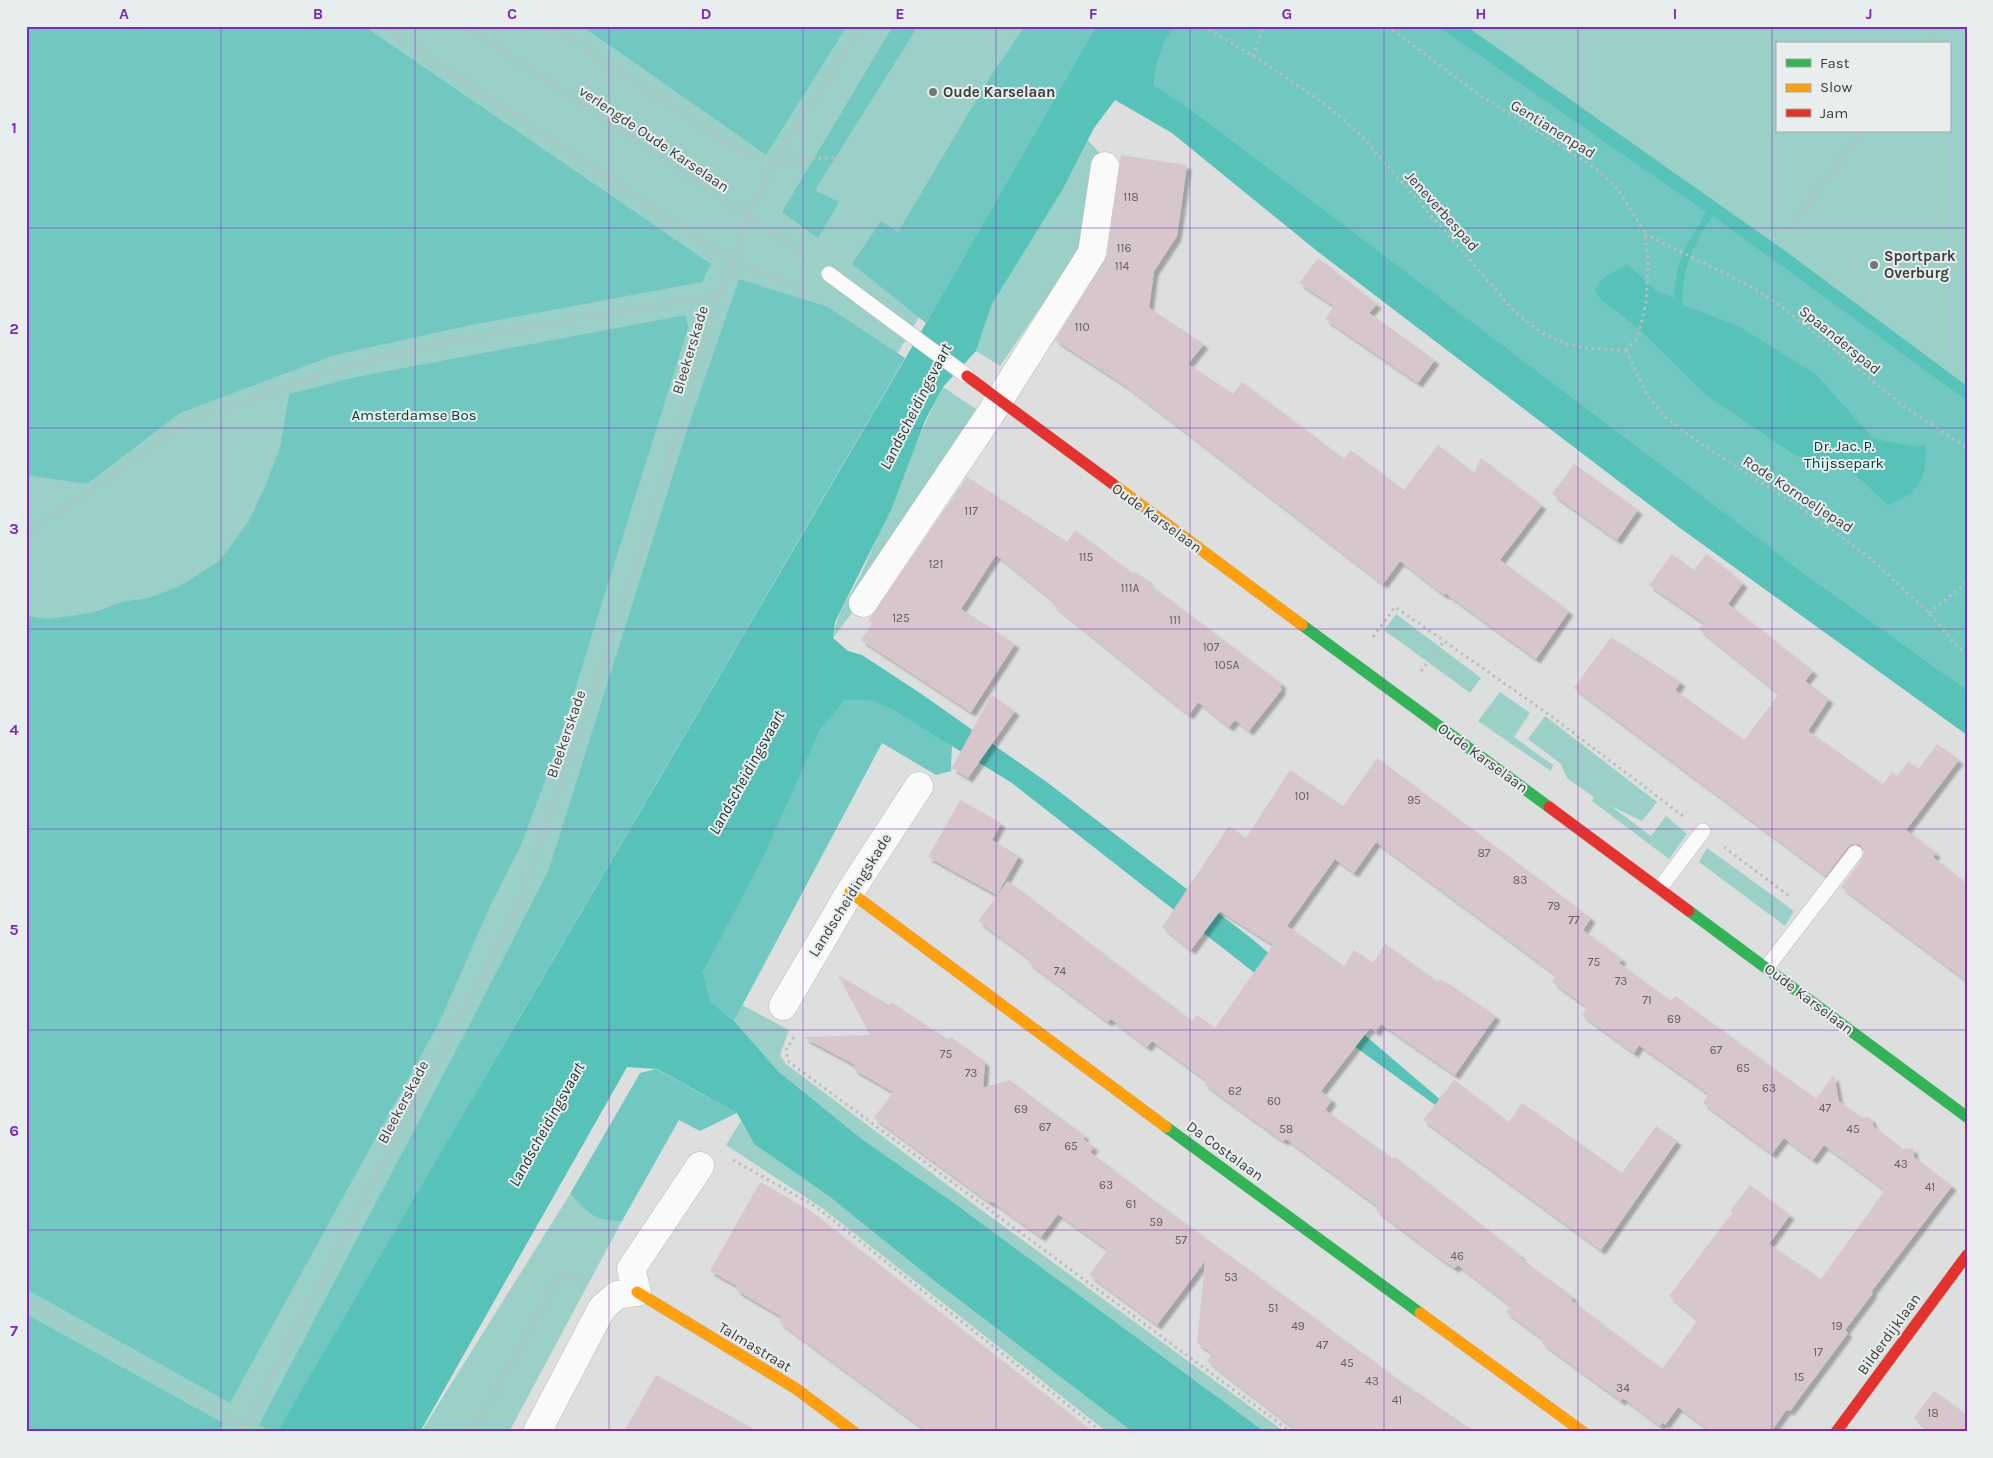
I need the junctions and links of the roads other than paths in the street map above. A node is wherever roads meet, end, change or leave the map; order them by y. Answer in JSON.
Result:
{"nodes":[{"id":1,"x":1105,"y":166,"type":"dead end"},
{"id":2,"x":829,"y":274,"type":"road end"},
{"id":3,"x":967,"y":376,"type":"joint"},
{"id":4,"x":999,"y":401,"type":"junction"},
{"id":5,"x":862,"y":603,"type":"dead end"},
{"id":6,"x":919,"y":786,"type":"dead end"},
{"id":7,"x":1703,"y":831,"type":"road end"},
{"id":8,"x":1855,"y":852,"type":"dead end"},
{"id":9,"x":1660,"y":888,"type":"junction"},
{"id":10,"x":850,"y":892,"type":"junction"},
{"id":11,"x":1767,"y":967,"type":"junction"},
{"id":12,"x":783,"y":1006,"type":"road end"},
{"id":13,"x":1967,"y":1117,"type":"edge"},
{"id":14,"x":700,"y":1166,"type":"road end"},
{"id":15,"x":1967,"y":1255,"type":"edge"},
{"id":16,"x":627,"y":1294,"type":"junction"},
{"id":17,"x":537,"y":1432,"type":"edge"},
{"id":18,"x":854,"y":1432,"type":"edge"},
{"id":19,"x":1583,"y":1432,"type":"edge"},
{"id":20,"x":1836,"y":1432,"type":"edge"}],
"edges":[{"from":1,"to":4,"type":"street"},
{"from":2,"to":3,"type":"lane","name":"Oude Karselaan"},
{"from":3,"to":4,"type":"street","name":"Oude Karselaan"},
{"from":4,"to":5,"type":"street"},
{"from":4,"to":9,"type":"street","name":"Oude Karselaan"},
{"from":6,"to":10,"type":"street","name":"Landscheidingskade"},
{"from":7,"to":9,"type":"lane"},
{"from":8,"to":11,"type":"lane"},
{"from":9,"to":11,"type":"street","name":"Oude Karselaan"},
{"from":10,"to":12,"type":"street","name":"Landscheidingskade"},
{"from":10,"to":19,"type":"street","name":"Da Costalaan"},
{"from":11,"to":13,"type":"street","name":"Oude Karselaan"},
{"from":14,"to":16,"type":"street"},
{"from":15,"to":20,"type":"street","name":"Bilderdijklaan"},
{"from":16,"to":17,"type":"street"},
{"from":16,"to":18,"type":"street","name":"Talmastraat"}]}
